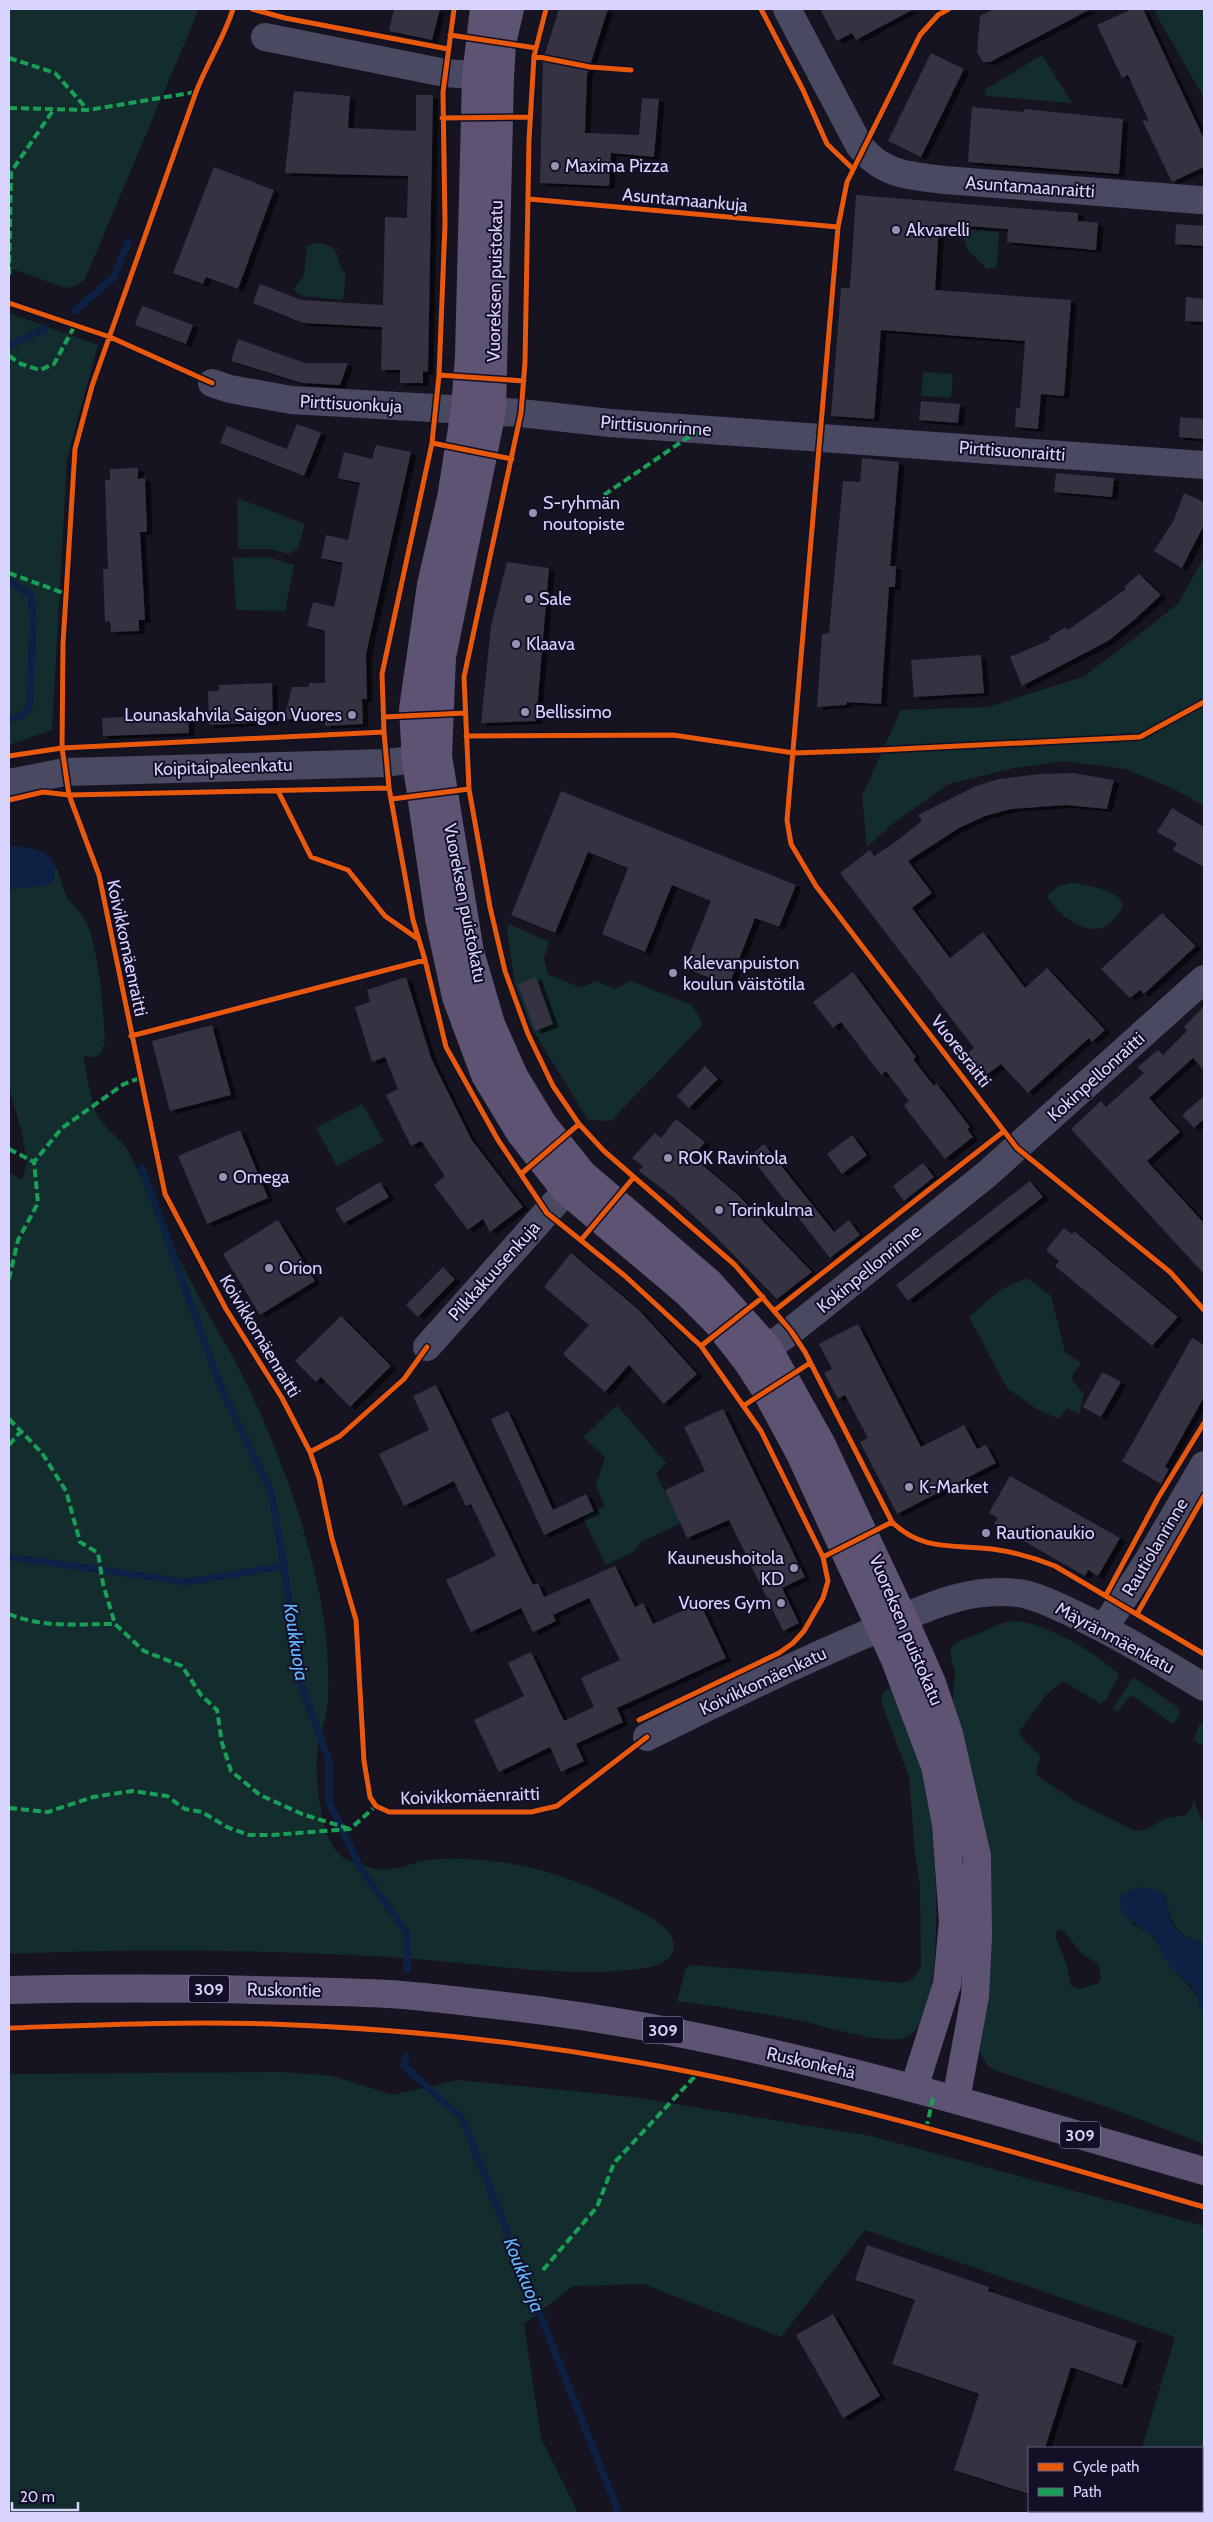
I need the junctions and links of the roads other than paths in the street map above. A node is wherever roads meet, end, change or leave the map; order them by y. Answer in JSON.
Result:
{"nodes":[{"id":1,"x":484,"y":9,"type":"edge"},
{"id":2,"x":510,"y":9,"type":"edge"},
{"id":3,"x":787,"y":9,"type":"edge"},
{"id":4,"x":265,"y":37,"type":"dead end"},
{"id":5,"x":488,"y":77,"type":"junction"},
{"id":6,"x":1200,"y":200,"type":"dead end"},
{"id":7,"x":212,"y":383,"type":"dead end"},
{"id":8,"x":478,"y":411,"type":"junction"},
{"id":9,"x":820,"y":436,"type":"joint"},
{"id":10,"x":1204,"y":465,"type":"edge"},
{"id":11,"x":427,"y":758,"type":"junction"},
{"id":12,"x":9,"y":783,"type":"edge"},
{"id":13,"x":1204,"y":979,"type":"edge"},
{"id":14,"x":987,"y":1174,"type":"joint"},
{"id":15,"x":574,"y":1182,"type":"junction"},
{"id":16,"x":427,"y":1347,"type":"dead end"},
{"id":17,"x":758,"y":1355,"type":"junction"},
{"id":18,"x":1204,"y":1465,"type":"edge"},
{"id":19,"x":892,"y":1622,"type":"junction"},
{"id":20,"x":1104,"y":1628,"type":"junction"},
{"id":21,"x":1204,"y":1687,"type":"edge"},
{"id":22,"x":647,"y":1737,"type":"dead end"},
{"id":23,"x":9,"y":1990,"type":"edge"},
{"id":24,"x":408,"y":1995,"type":"joint"},
{"id":25,"x":914,"y":2088,"type":"junction"},
{"id":26,"x":956,"y":2100,"type":"junction"},
{"id":27,"x":1204,"y":2171,"type":"edge"}],
"edges":[{"from":1,"to":5,"type":"main road","name":"Vuoreksen puistokatu"},
{"from":2,"to":5,"type":"main road","name":"Vuoreksen puistokatu"},
{"from":3,"to":6,"type":"street","name":"Asuntamaanraitti"},
{"from":4,"to":5,"type":"street"},
{"from":5,"to":8,"type":"main road","name":"Vuoreksen puistokatu"},
{"from":7,"to":8,"type":"street","name":"Pirttisuonkuja"},
{"from":8,"to":9,"type":"street","name":"Pirttisuonrinne"},
{"from":8,"to":11,"type":"main road","name":"Vuoreksen puistokatu"},
{"from":9,"to":10,"type":"street","name":"Pirttisuonraitti"},
{"from":11,"to":12,"type":"street","name":"Koipitaipaleenkatu"},
{"from":11,"to":15,"type":"main road","name":"Vuoreksen puistokatu"},
{"from":13,"to":14,"type":"street","name":"Kokinpellonraitti"},
{"from":14,"to":17,"type":"street","name":"Kokinpellonrinne"},
{"from":15,"to":16,"type":"street","name":"Pilkkakuusenkuja"},
{"from":15,"to":17,"type":"main road","name":"Vuoreksen puistokatu"},
{"from":17,"to":19,"type":"main road","name":"Vuoreksen puistokatu"},
{"from":18,"to":20,"type":"street","name":"Rautiolanrinne"},
{"from":19,"to":20,"type":"street","name":"Mäyränmäenkatu"},
{"from":19,"to":22,"type":"street","name":"Koivikkomäenkatu"},
{"from":19,"to":25,"type":"main road","name":"Vuoreksen puistokatu"},
{"from":19,"to":26,"type":"main road","name":"Vuoreksen puistokatu"},
{"from":20,"to":21,"type":"street","name":"Mäyränmäenkatu"},
{"from":23,"to":24,"type":"main road","name":"Ruskontie","number":"309"},
{"from":24,"to":25,"type":"main road","name":"Ruskonkehä","number":"309"},
{"from":25,"to":26,"type":"main road","name":"Ruskonkehä","number":"309"},
{"from":26,"to":27,"type":"main road","name":"Ruskonkehä","number":"309"}]}
